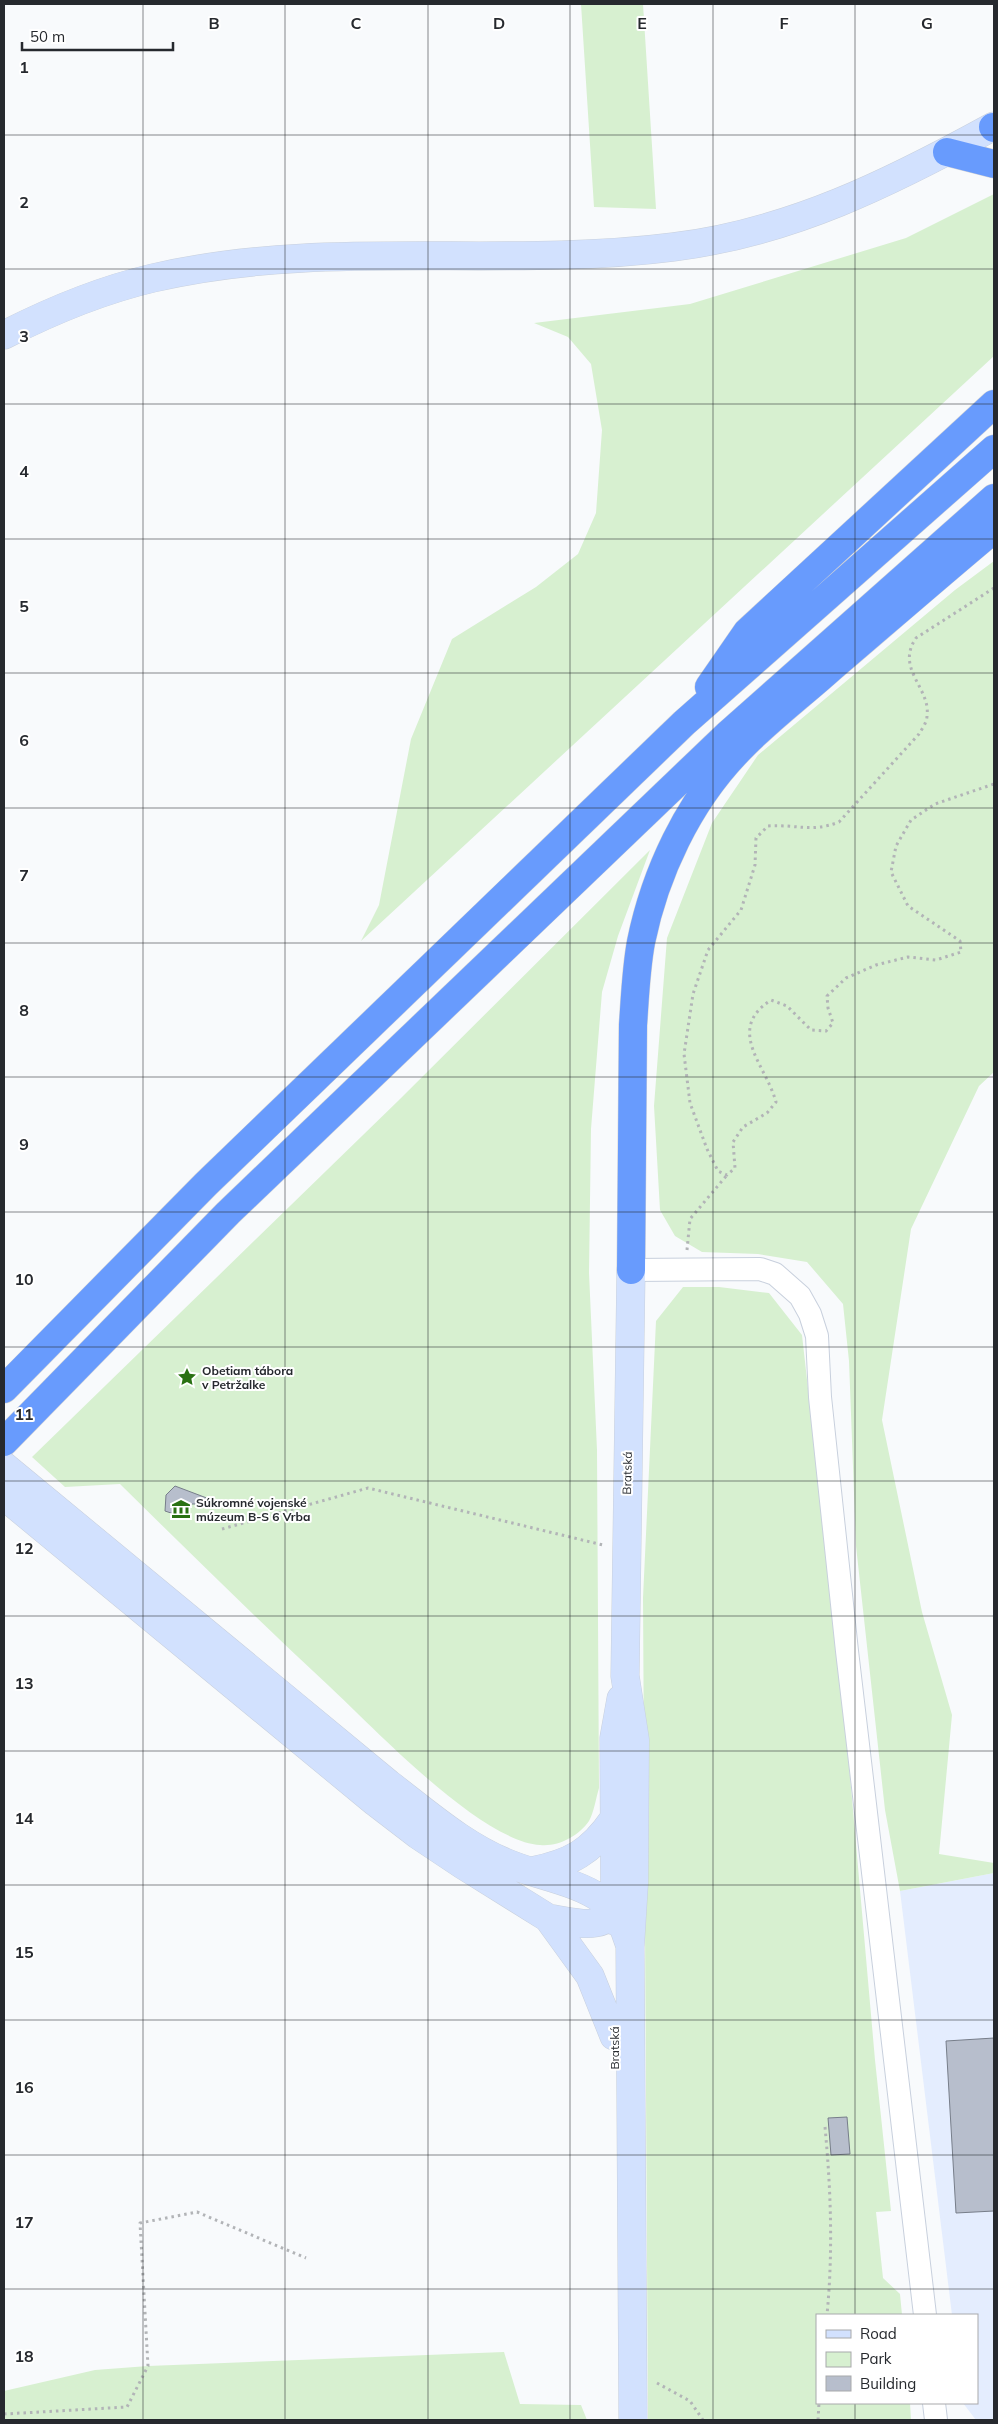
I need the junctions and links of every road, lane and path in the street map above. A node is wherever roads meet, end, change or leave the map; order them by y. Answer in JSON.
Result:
{"nodes":[{"id":1,"x":994,"y":127,"type":"edge"},
{"id":2,"x":947,"y":152,"type":"junction"},
{"id":3,"x":994,"y":164,"type":"edge"},
{"id":4,"x":4,"y":335,"type":"edge"},
{"id":5,"x":994,"y":404,"type":"edge"},
{"id":6,"x":994,"y":449,"type":"edge"},
{"id":7,"x":994,"y":498,"type":"edge"},
{"id":8,"x":994,"y":530,"type":"edge"},
{"id":9,"x":994,"y":588,"type":"edge"},
{"id":10,"x":684,"y":723,"type":"junction"},
{"id":11,"x":994,"y":784,"type":"edge"},
{"id":12,"x":727,"y":1174,"type":"junction"},
{"id":13,"x":631,"y":1270,"type":"junction"},
{"id":14,"x":684,"y":1270,"type":"junction"},
{"id":15,"x":4,"y":1389,"type":"edge"},
{"id":16,"x":4,"y":1442,"type":"edge"},
{"id":17,"x":4,"y":1466,"type":"edge"},
{"id":18,"x":4,"y":1496,"type":"edge"},
{"id":19,"x":222,"y":1528,"type":"dead end"},
{"id":20,"x":72,"y":1537,"type":"junction"},
{"id":21,"x":626,"y":1550,"type":"junction"},
{"id":22,"x":625,"y":1676,"type":"junction"},
{"id":23,"x":613,"y":1820,"type":"junction"},
{"id":24,"x":532,"y":1871,"type":"junction"},
{"id":25,"x":634,"y":1883,"type":"junction"},
{"id":26,"x":615,"y":1914,"type":"junction"},
{"id":27,"x":548,"y":1918,"type":"junction"},
{"id":28,"x":630,"y":1948,"type":"junction"},
{"id":29,"x":614,"y":2036,"type":"junction"},
{"id":30,"x":825,"y":2127,"type":"dead end"},
{"id":31,"x":306,"y":2258,"type":"dead end"},
{"id":32,"x":828,"y":2314,"type":"edge"},
{"id":33,"x":925,"y":2314,"type":"edge"},
{"id":34,"x":649,"y":2379,"type":"dead end"},
{"id":35,"x":819,"y":2404,"type":"edge"},
{"id":36,"x":934,"y":2404,"type":"edge"},
{"id":37,"x":4,"y":2414,"type":"edge"},
{"id":38,"x":616,"y":2420,"type":"edge"},
{"id":39,"x":633,"y":2420,"type":"edge"},
{"id":40,"x":703,"y":2420,"type":"edge"},
{"id":41,"x":818,"y":2420,"type":"edge"},
{"id":42,"x":936,"y":2420,"type":"edge"}],
"edges":[{"from":1,"to":2,"type":"main road"},
{"from":2,"to":3,"type":"highway"},
{"from":2,"to":4,"type":"main road"},
{"from":5,"to":10,"type":"highway"},
{"from":6,"to":10,"type":"highway"},
{"from":7,"to":16,"type":"highway"},
{"from":8,"to":13,"type":"highway"},
{"from":9,"to":12,"type":"path"},
{"from":10,"to":15,"type":"highway"},
{"from":11,"to":12,"type":"path"},
{"from":12,"to":14,"type":"path"},
{"from":13,"to":14,"type":"street"},
{"from":13,"to":21,"type":"main road","name":"Bratská"},
{"from":14,"to":33,"type":"street"},
{"from":17,"to":20,"type":"main road"},
{"from":18,"to":20,"type":"main road"},
{"from":19,"to":21,"type":"path"},
{"from":20,"to":24,"type":"main road"},
{"from":20,"to":27,"type":"main road"},
{"from":21,"to":22,"type":"main road","name":"Bratská"},
{"from":22,"to":23,"type":"main road","name":"Bratská"},
{"from":22,"to":25,"type":"main road","name":"Bratská"},
{"from":23,"to":24,"type":"main road"},
{"from":23,"to":26,"type":"main road","name":"Bratská"},
{"from":24,"to":26,"type":"main road"},
{"from":25,"to":26,"type":"main road"},
{"from":25,"to":28,"type":"main road","name":"Bratská"},
{"from":26,"to":27,"type":"main road"},
{"from":26,"to":28,"type":"main road"},
{"from":26,"to":29,"type":"main road","name":"Bratská"},
{"from":27,"to":29,"type":"main road"},
{"from":28,"to":39,"type":"main road","name":"Bratská"},
{"from":29,"to":38,"type":"main road","name":"Bratská"},
{"from":30,"to":32,"type":"path"},
{"from":31,"to":37,"type":"path"},
{"from":34,"to":40,"type":"path"},
{"from":35,"to":41,"type":"path"},
{"from":36,"to":42,"type":"street"}]}
